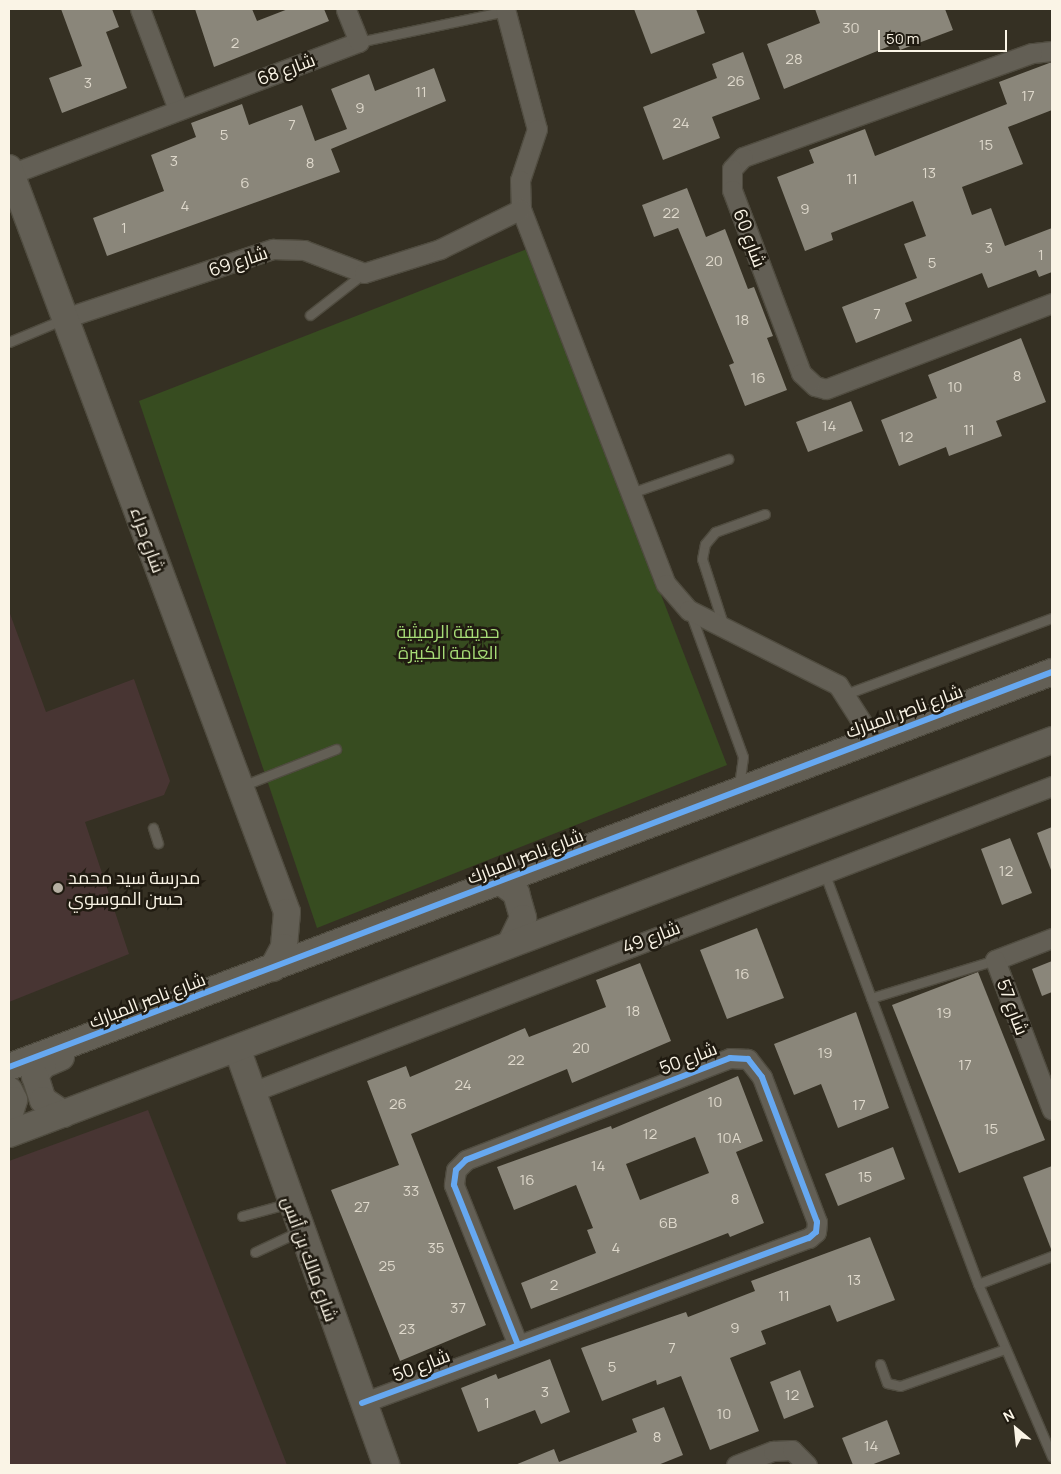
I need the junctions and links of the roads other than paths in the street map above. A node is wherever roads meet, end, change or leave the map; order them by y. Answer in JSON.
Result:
{"nodes":[{"id":1,"x":140,"y":9,"type":"edge"},
{"id":2,"x":346,"y":9,"type":"edge"},
{"id":3,"x":505,"y":10,"type":"edge"},
{"id":4,"x":359,"y":42,"type":"junction"},
{"id":5,"x":1052,"y":51,"type":"edge"},
{"id":6,"x":178,"y":109,"type":"junction"},
{"id":7,"x":10,"y":171,"type":"edge"},
{"id":8,"x":521,"y":209,"type":"junction"},
{"id":9,"x":364,"y":273,"type":"junction"},
{"id":10,"x":1052,"y":303,"type":"edge"},
{"id":11,"x":310,"y":315,"type":"dead end"},
{"id":12,"x":65,"y":318,"type":"junction"},
{"id":13,"x":9,"y":342,"type":"edge"},
{"id":14,"x":728,"y":459,"type":"dead end"},
{"id":15,"x":631,"y":494,"type":"junction"},
{"id":16,"x":765,"y":514,"type":"dead end"},
{"id":17,"x":689,"y":610,"type":"junction"},
{"id":18,"x":1052,"y":618,"type":"edge"},
{"id":19,"x":724,"y":627,"type":"junction"},
{"id":20,"x":1052,"y":672,"type":"edge"},
{"id":21,"x":846,"y":694,"type":"junction"},
{"id":22,"x":872,"y":738,"type":"junction"},
{"id":23,"x":1052,"y":740,"type":"edge"},
{"id":24,"x":336,"y":749,"type":"dead end"},
{"id":25,"x":1052,"y":786,"type":"edge"},
{"id":26,"x":240,"y":787,"type":"junction"},
{"id":27,"x":739,"y":790,"type":"junction"},
{"id":28,"x":153,"y":828,"type":"dead end"},
{"id":29,"x":158,"y":843,"type":"dead end"},
{"id":30,"x":823,"y":871,"type":"junction"},
{"id":31,"x":501,"y":882,"type":"junction"},
{"id":32,"x":287,"y":912,"type":"junction"},
{"id":33,"x":1052,"y":938,"type":"edge"},
{"id":34,"x":512,"y":941,"type":"junction"},
{"id":35,"x":337,"y":944,"type":"junction"},
{"id":36,"x":995,"y":960,"type":"junction"},
{"id":37,"x":273,"y":968,"type":"junction"},
{"id":38,"x":871,"y":998,"type":"junction"},
{"id":39,"x":93,"y":1036,"type":"junction"},
{"id":40,"x":238,"y":1051,"type":"junction"},
{"id":41,"x":9,"y":1067,"type":"edge"},
{"id":42,"x":9,"y":1090,"type":"edge"},
{"id":43,"x":252,"y":1092,"type":"junction"},
{"id":44,"x":1052,"y":1110,"type":"edge"},
{"id":45,"x":64,"y":1114,"type":"junction"},
{"id":46,"x":9,"y":1116,"type":"edge"},
{"id":47,"x":9,"y":1134,"type":"edge"},
{"id":48,"x":290,"y":1203,"type":"junction"},
{"id":49,"x":242,"y":1216,"type":"dead end"},
{"id":50,"x":300,"y":1231,"type":"junction"},
{"id":51,"x":255,"y":1252,"type":"dead end"},
{"id":52,"x":1052,"y":1256,"type":"edge"},
{"id":53,"x":978,"y":1284,"type":"junction"},
{"id":54,"x":518,"y":1344,"type":"junction"},
{"id":55,"x":1005,"y":1349,"type":"junction"},
{"id":56,"x":880,"y":1364,"type":"dead end"},
{"id":57,"x":362,"y":1403,"type":"junction"},
{"id":58,"x":1052,"y":1456,"type":"edge"},
{"id":59,"x":386,"y":1465,"type":"edge"},
{"id":60,"x":736,"y":1465,"type":"edge"},
{"id":61,"x":807,"y":1465,"type":"edge"}],
"edges":[{"from":1,"to":6,"type":"street"},
{"from":2,"to":4,"type":"street"},
{"from":3,"to":4,"type":"lane"},
{"from":3,"to":8,"type":"street"},
{"from":4,"to":6,"type":"street","name":"شارع 68"},
{"from":5,"to":10,"type":"street","name":"شارع 60"},
{"from":6,"to":7,"type":"street","name":"شارع 68"},
{"from":7,"to":12,"type":"street","name":"شارع حراء"},
{"from":8,"to":9,"type":"street"},
{"from":8,"to":15,"type":"street"},
{"from":9,"to":11,"type":"lane"},
{"from":9,"to":12,"type":"street","name":"شارع 69"},
{"from":12,"to":13,"type":"lane"},
{"from":12,"to":26,"type":"street","name":"شارع حراء"},
{"from":14,"to":15,"type":"lane"},
{"from":15,"to":17,"type":"street"},
{"from":16,"to":19,"type":"lane"},
{"from":17,"to":19,"type":"street"},
{"from":17,"to":27,"type":"lane"},
{"from":18,"to":21,"type":"lane"},
{"from":19,"to":21,"type":"street"},
{"from":20,"to":22,"type":"street","name":"شارع ناصر المبارك"},
{"from":21,"to":22,"type":"street"},
{"from":22,"to":27,"type":"street","name":"شارع ناصر المبارك"},
{"from":23,"to":34,"type":"street"},
{"from":24,"to":26,"type":"lane"},
{"from":25,"to":30,"type":"street","name":"شارع 49"},
{"from":26,"to":32,"type":"street","name":"شارع حراء"},
{"from":27,"to":31,"type":"street","name":"شارع ناصر المبارك"},
{"from":28,"to":29,"type":"lane"},
{"from":30,"to":38,"type":"lane"},
{"from":30,"to":43,"type":"street","name":"شارع 49"},
{"from":31,"to":34,"type":"street"},
{"from":31,"to":35,"type":"street","name":"شارع ناصر المبارك"},
{"from":32,"to":35,"type":"street","name":"شارع حراء"},
{"from":32,"to":37,"type":"street","name":"شارع حراء"},
{"from":33,"to":36,"type":"street","name":"شارع 57"},
{"from":34,"to":40,"type":"street"},
{"from":35,"to":37,"type":"street","name":"شارع ناصر المبارك"},
{"from":36,"to":38,"type":"lane"},
{"from":36,"to":44,"type":"street","name":"شارع 57"},
{"from":37,"to":39,"type":"street","name":"شارع ناصر المبارك"},
{"from":38,"to":53,"type":"lane"},
{"from":39,"to":41,"type":"street","name":"شارع ناصر المبارك"},
{"from":39,"to":45,"type":"street"},
{"from":40,"to":43,"type":"street","name":"شارع مالك بن أنس"},
{"from":40,"to":45,"type":"street"},
{"from":42,"to":46,"type":"street"},
{"from":43,"to":48,"type":"street","name":"شارع مالك بن أنس"},
{"from":45,"to":47,"type":"street"},
{"from":48,"to":49,"type":"lane"},
{"from":48,"to":50,"type":"street","name":"شارع مالك بن أنس"},
{"from":50,"to":51,"type":"lane"},
{"from":50,"to":57,"type":"street","name":"شارع مالك بن أنس"},
{"from":52,"to":53,"type":"lane"},
{"from":53,"to":55,"type":"lane"},
{"from":54,"to":54,"type":"street","name":"شارع 50"},
{"from":54,"to":57,"type":"street","name":"شارع 50"},
{"from":55,"to":56,"type":"lane"},
{"from":55,"to":58,"type":"lane"},
{"from":57,"to":59,"type":"street","name":"شارع مالك بن أنس"},
{"from":60,"to":61,"type":"street"}]}
